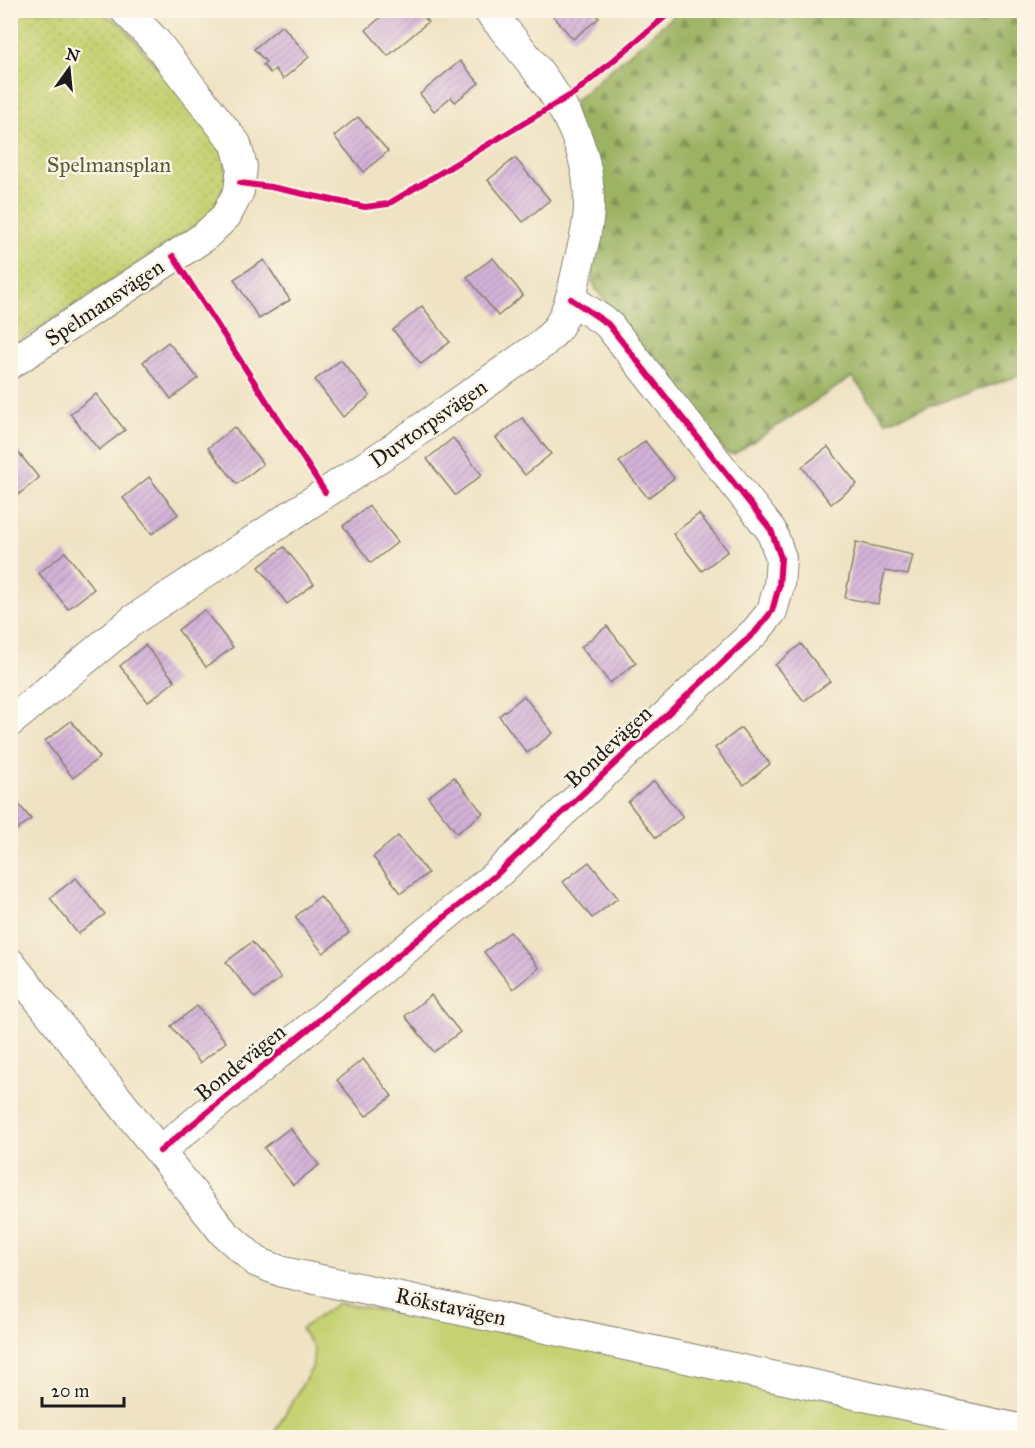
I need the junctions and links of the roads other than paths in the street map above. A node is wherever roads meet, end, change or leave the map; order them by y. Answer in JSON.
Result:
{"nodes":[{"id":1,"x":125,"y":10,"type":"edge"},
{"id":2,"x":488,"y":10,"type":"edge"},
{"id":3,"x":571,"y":299,"type":"junction"},
{"id":4,"x":10,"y":364,"type":"edge"},
{"id":5,"x":10,"y":723,"type":"edge"},
{"id":6,"x":10,"y":963,"type":"edge"},
{"id":7,"x":160,"y":1151,"type":"junction"},
{"id":8,"x":1024,"y":1430,"type":"edge"}],
"edges":[{"from":1,"to":4,"type":"street","name":"Spelmansvägen"},
{"from":2,"to":3,"type":"street","name":"Duvtorpsvägen"},
{"from":3,"to":5,"type":"street","name":"Duvtorpsvägen"},
{"from":3,"to":7,"type":"street","name":"Bondevägen"},
{"from":6,"to":7,"type":"street","name":"Rökstavägen"},
{"from":7,"to":8,"type":"street","name":"Rökstavägen"}]}
